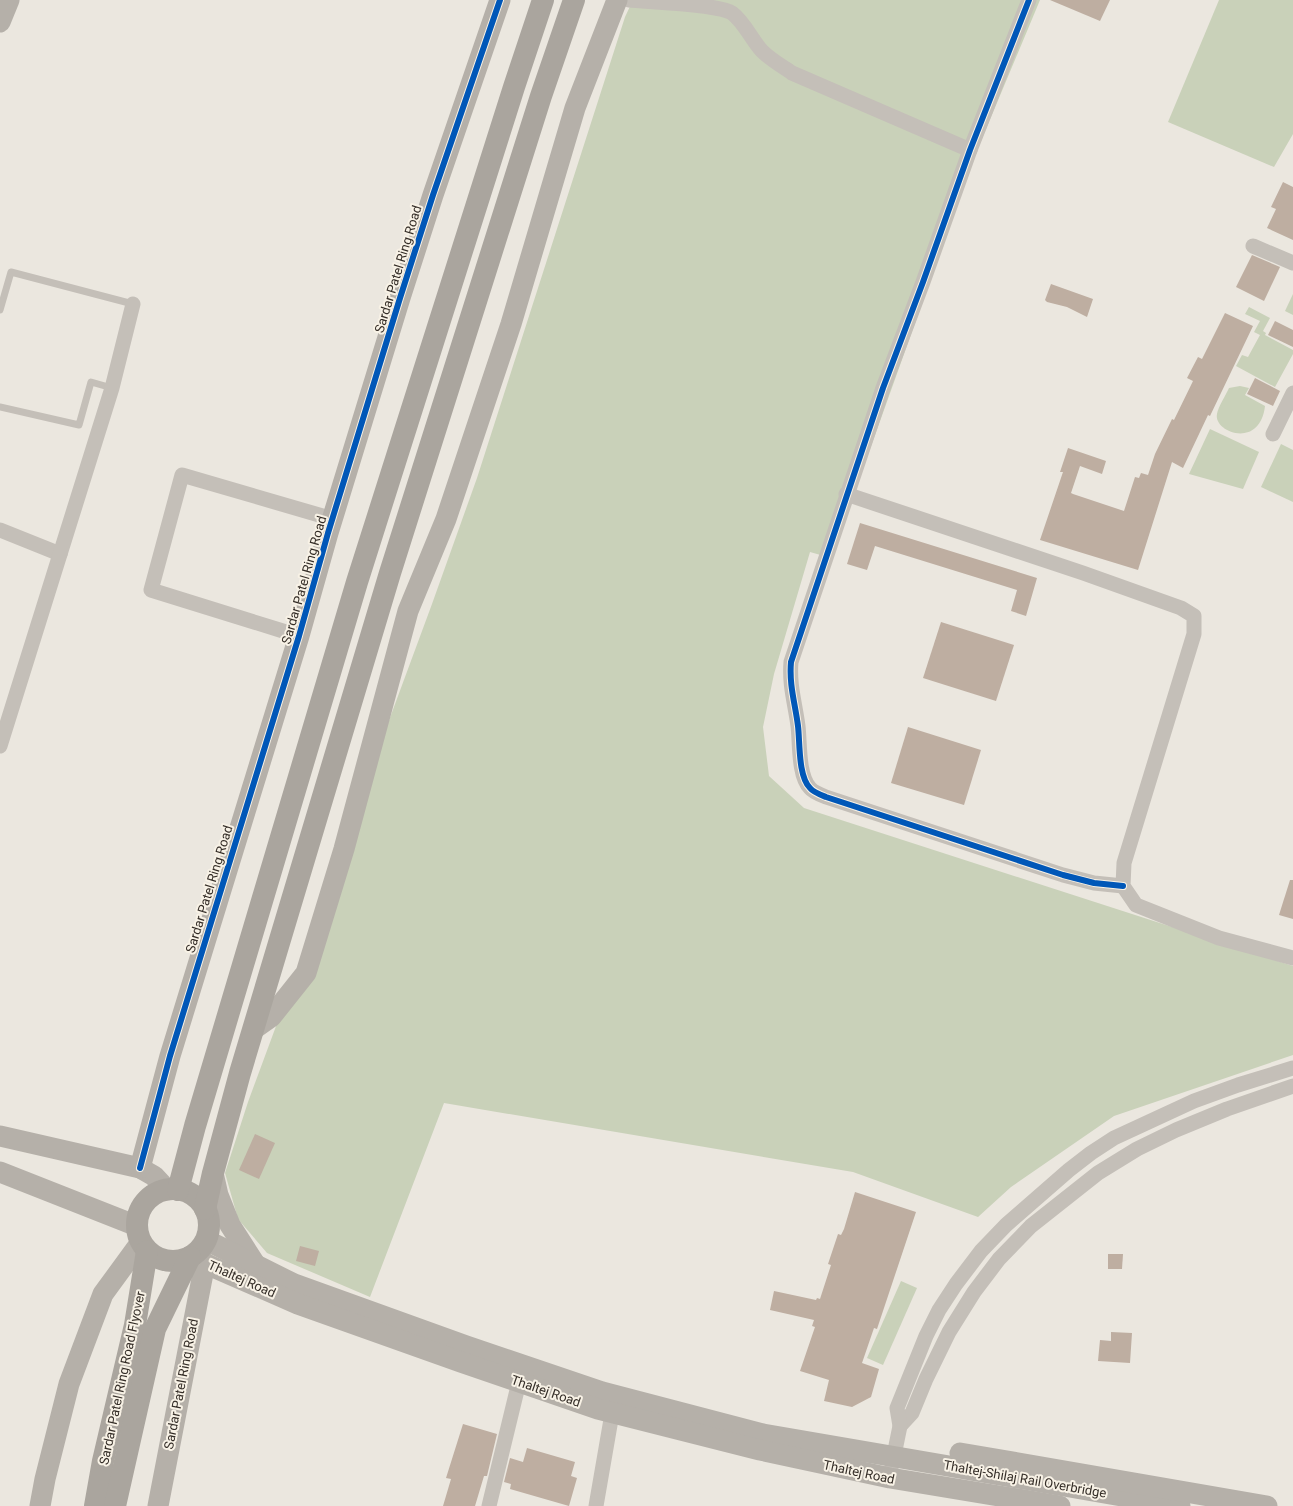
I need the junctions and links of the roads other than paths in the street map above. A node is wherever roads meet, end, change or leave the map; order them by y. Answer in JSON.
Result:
{"nodes":[{"id":1,"x":10,"y":0,"type":"edge"},
{"id":2,"x":500,"y":0,"type":"edge"},
{"id":3,"x":543,"y":0,"type":"edge"},
{"id":4,"x":574,"y":0,"type":"edge"},
{"id":5,"x":617,"y":0,"type":"edge"},
{"id":6,"x":629,"y":0,"type":"edge"},
{"id":7,"x":1029,"y":0,"type":"edge"},
{"id":8,"x":0,"y":22,"type":"edge"},
{"id":9,"x":970,"y":150,"type":"junction"},
{"id":10,"x":1253,"y":246,"type":"dead end"},
{"id":11,"x":1293,"y":263,"type":"edge"},
{"id":12,"x":133,"y":304,"type":"joint"},
{"id":13,"x":0,"y":310,"type":"edge"},
{"id":14,"x":112,"y":388,"type":"junction"},
{"id":15,"x":1293,"y":393,"type":"edge"},
{"id":16,"x":0,"y":407,"type":"edge"},
{"id":17,"x":1273,"y":434,"type":"dead end"},
{"id":18,"x":846,"y":494,"type":"junction"},
{"id":19,"x":333,"y":519,"type":"junction"},
{"id":20,"x":0,"y":530,"type":"edge"},
{"id":21,"x":60,"y":554,"type":"junction"},
{"id":22,"x":299,"y":636,"type":"junction"},
{"id":23,"x":0,"y":746,"type":"edge"},
{"id":24,"x":1123,"y":886,"type":"junction"},
{"id":25,"x":1293,"y":958,"type":"edge"},
{"id":26,"x":254,"y":1029,"type":"junction"},
{"id":27,"x":1293,"y":1068,"type":"edge"},
{"id":28,"x":1293,"y":1086,"type":"edge"},
{"id":29,"x":0,"y":1136,"type":"edge"},
{"id":30,"x":140,"y":1168,"type":"junction"},
{"id":31,"x":0,"y":1172,"type":"edge"},
{"id":32,"x":213,"y":1173,"type":"junction"},
{"id":33,"x":172,"y":1190,"type":"junction"},
{"id":34,"x":205,"y":1209,"type":"junction"},
{"id":35,"x":142,"y":1239,"type":"junction"},
{"id":36,"x":206,"y":1240,"type":"junction"},
{"id":37,"x":198,"y":1260,"type":"junction"},
{"id":38,"x":256,"y":1264,"type":"junction"},
{"id":39,"x":519,"y":1382,"type":"junction"},
{"id":40,"x":128,"y":1402,"type":"junction"},
{"id":41,"x":613,"y":1404,"type":"junction"},
{"id":42,"x":900,"y":1426,"type":"junction"},
{"id":43,"x":893,"y":1455,"type":"junction"},
{"id":44,"x":918,"y":1460,"type":"junction"},
{"id":45,"x":890,"y":1478,"type":"junction"},
{"id":46,"x":915,"y":1482,"type":"joint"},
{"id":47,"x":971,"y":1499,"type":"edge"},
{"id":48,"x":40,"y":1506,"type":"edge"},
{"id":49,"x":95,"y":1506,"type":"edge"},
{"id":50,"x":115,"y":1506,"type":"edge"},
{"id":51,"x":158,"y":1506,"type":"edge"},
{"id":52,"x":489,"y":1506,"type":"edge"},
{"id":53,"x":596,"y":1506,"type":"edge"},
{"id":54,"x":1060,"y":1506,"type":"edge"},
{"id":55,"x":1180,"y":1506,"type":"edge"},
{"id":56,"x":1267,"y":1506,"type":"edge"}],
"edges":[{"from":1,"to":8,"type":"street"},
{"from":2,"to":19,"type":"street","name":"Sardar Patel Ring Road"},
{"from":3,"to":33,"type":"highway"},
{"from":4,"to":26,"type":"highway"},
{"from":5,"to":26,"type":"street"},
{"from":6,"to":9,"type":"street"},
{"from":7,"to":9,"type":"street"},
{"from":9,"to":18,"type":"street"},
{"from":10,"to":11,"type":"street"},
{"from":12,"to":13,"type":"lane"},
{"from":12,"to":14,"type":"street"},
{"from":14,"to":16,"type":"lane"},
{"from":14,"to":21,"type":"street"},
{"from":15,"to":17,"type":"street"},
{"from":18,"to":24,"type":"street"},
{"from":18,"to":24,"type":"street"},
{"from":19,"to":22,"type":"street","name":"Sardar Patel Ring Road"},
{"from":19,"to":22,"type":"street"},
{"from":20,"to":21,"type":"street"},
{"from":21,"to":23,"type":"street"},
{"from":22,"to":30,"type":"street","name":"Sardar Patel Ring Road"},
{"from":24,"to":25,"type":"street"},
{"from":26,"to":32,"type":"highway"},
{"from":27,"to":42,"type":"street"},
{"from":28,"to":42,"type":"street"},
{"from":29,"to":30,"type":"street"},
{"from":30,"to":33,"type":"street"},
{"from":31,"to":35,"type":"street"},
{"from":32,"to":34,"type":"highway"},
{"from":32,"to":38,"type":"street"},
{"from":33,"to":34,"type":"highway"},
{"from":33,"to":35,"type":"highway"},
{"from":34,"to":36,"type":"highway"},
{"from":35,"to":37,"type":"highway"},
{"from":35,"to":40,"type":"highway","name":"Sardar Patel Ring Road Flyover"},
{"from":35,"to":48,"type":"street"},
{"from":36,"to":37,"type":"highway"},
{"from":36,"to":38,"type":"street"},
{"from":37,"to":39,"type":"street","name":"Thaltej Road"},
{"from":37,"to":40,"type":"highway","name":"Sardar Patel Ring Road Flyover"},
{"from":37,"to":51,"type":"street","name":"Sardar Patel Ring Road"},
{"from":38,"to":41,"type":"street"},
{"from":39,"to":41,"type":"street","name":"Thaltej Road"},
{"from":39,"to":52,"type":"street"},
{"from":40,"to":49,"type":"highway","name":"Sardar Patel Ring Road Flyover"},
{"from":40,"to":50,"type":"highway","name":"Sardar Patel Ring Road Flyover"},
{"from":41,"to":43,"type":"street","name":"Thaltej-Shilaj Rail Overbridge"},
{"from":41,"to":45,"type":"street","name":"Thaltej Road"},
{"from":41,"to":53,"type":"street"},
{"from":42,"to":43,"type":"street"},
{"from":43,"to":44,"type":"street","name":"Thaltej-Shilaj Rail Overbridge"},
{"from":43,"to":45,"type":"street"},
{"from":44,"to":55,"type":"street","name":"Thaltej-Shilaj Rail Overbridge"},
{"from":44,"to":56,"type":"street"},
{"from":45,"to":46,"type":"street","name":"Thaltej Road"},
{"from":46,"to":47,"type":"street","name":"Thaltej-Shilaj Rail Overbridge"},
{"from":47,"to":54,"type":"street","name":"Thaltej-Shilaj Rail Overbridge"}]}
